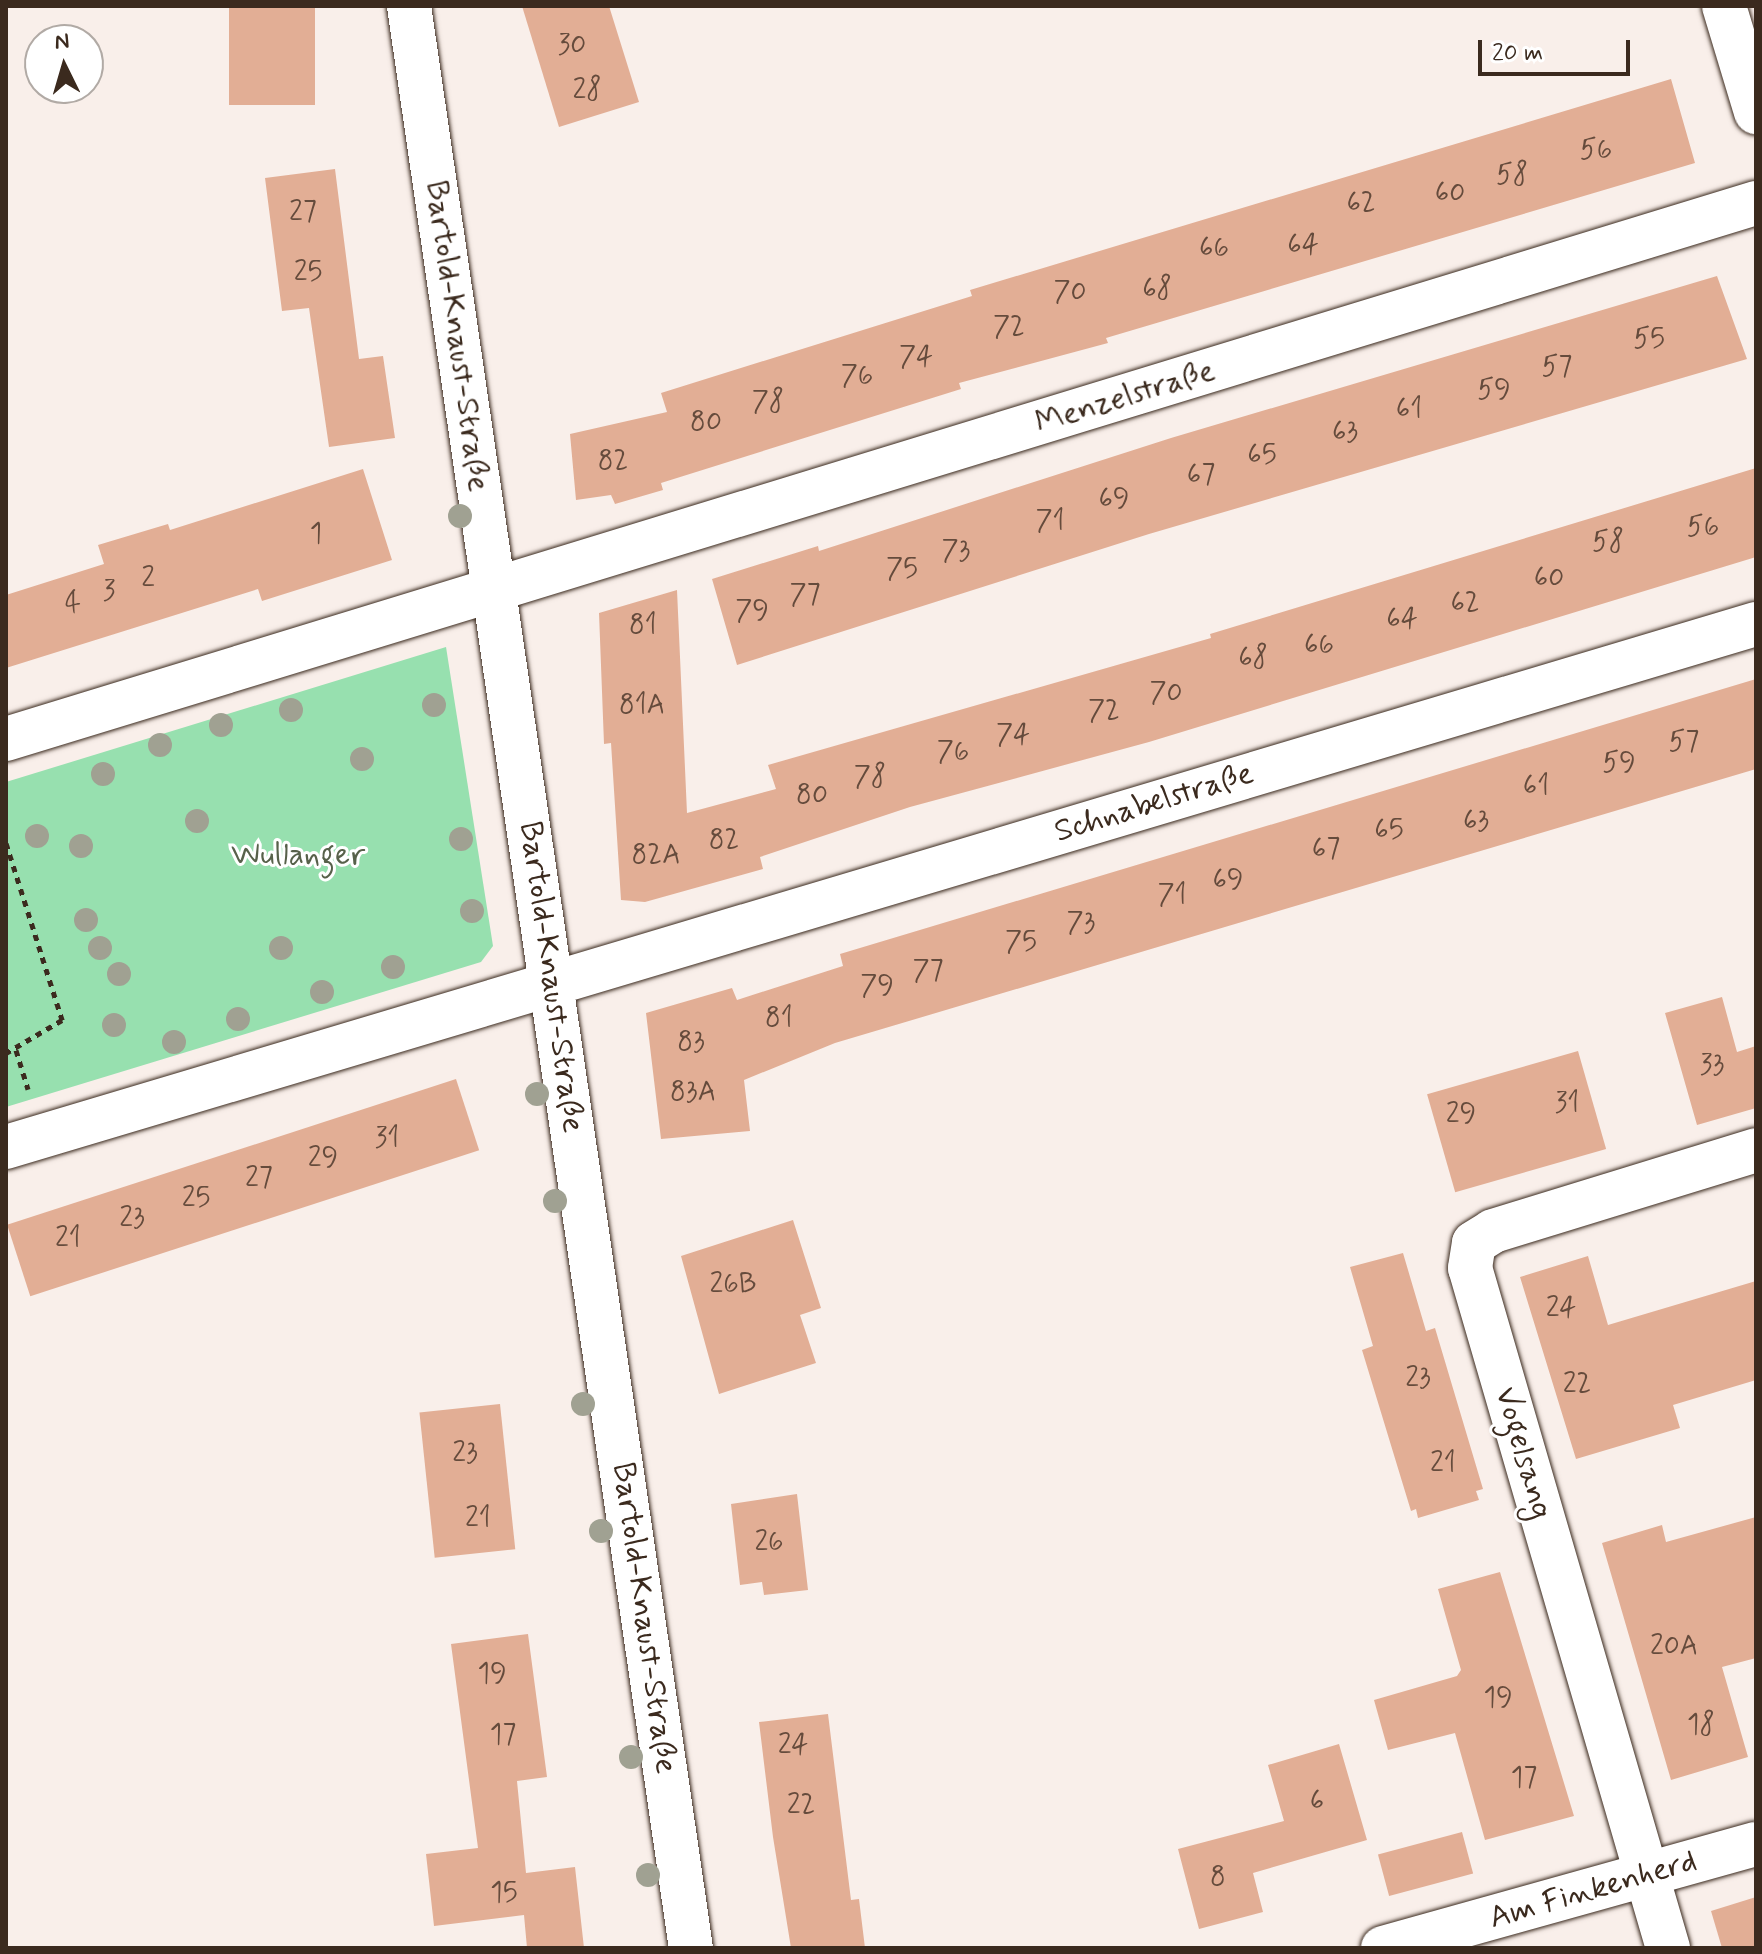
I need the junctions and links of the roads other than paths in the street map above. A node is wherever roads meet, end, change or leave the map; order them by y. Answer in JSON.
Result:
{"nodes":[{"id":1,"x":409,"y":6,"type":"edge"},
{"id":2,"x":1724,"y":6,"type":"edge"},
{"id":3,"x":1756,"y":112,"type":"edge"},
{"id":4,"x":1756,"y":203,"type":"edge"},
{"id":5,"x":494,"y":590,"type":"junction"},
{"id":6,"x":1756,"y":624,"type":"edge"},
{"id":7,"x":6,"y":739,"type":"edge"},
{"id":8,"x":552,"y":982,"type":"junction"},
{"id":9,"x":6,"y":1147,"type":"edge"},
{"id":10,"x":1756,"y":1150,"type":"edge"},
{"id":11,"x":1756,"y":1844,"type":"edge"},
{"id":12,"x":1647,"y":1876,"type":"junction"},
{"id":13,"x":691,"y":1948,"type":"edge"},
{"id":14,"x":1383,"y":1948,"type":"edge"},
{"id":15,"x":1668,"y":1948,"type":"edge"}],
"edges":[{"from":1,"to":5,"type":"street","name":"Bartold-Knaust-Straße"},
{"from":2,"to":3,"type":"street"},
{"from":4,"to":5,"type":"street","name":"Menzelstraße"},
{"from":5,"to":7,"type":"street"},
{"from":5,"to":8,"type":"street","name":"Bartold-Knaust-Straße"},
{"from":6,"to":8,"type":"street","name":"Schnabelstraße"},
{"from":8,"to":9,"type":"street"},
{"from":8,"to":13,"type":"street","name":"Bartold-Knaust-Straße"},
{"from":10,"to":12,"type":"street","name":"Vogelsang"},
{"from":11,"to":12,"type":"street","name":"Am Finkenherd"},
{"from":12,"to":14,"type":"street","name":"Am Finkenherd"},
{"from":12,"to":15,"type":"street","name":"Vogelsang"}]}
